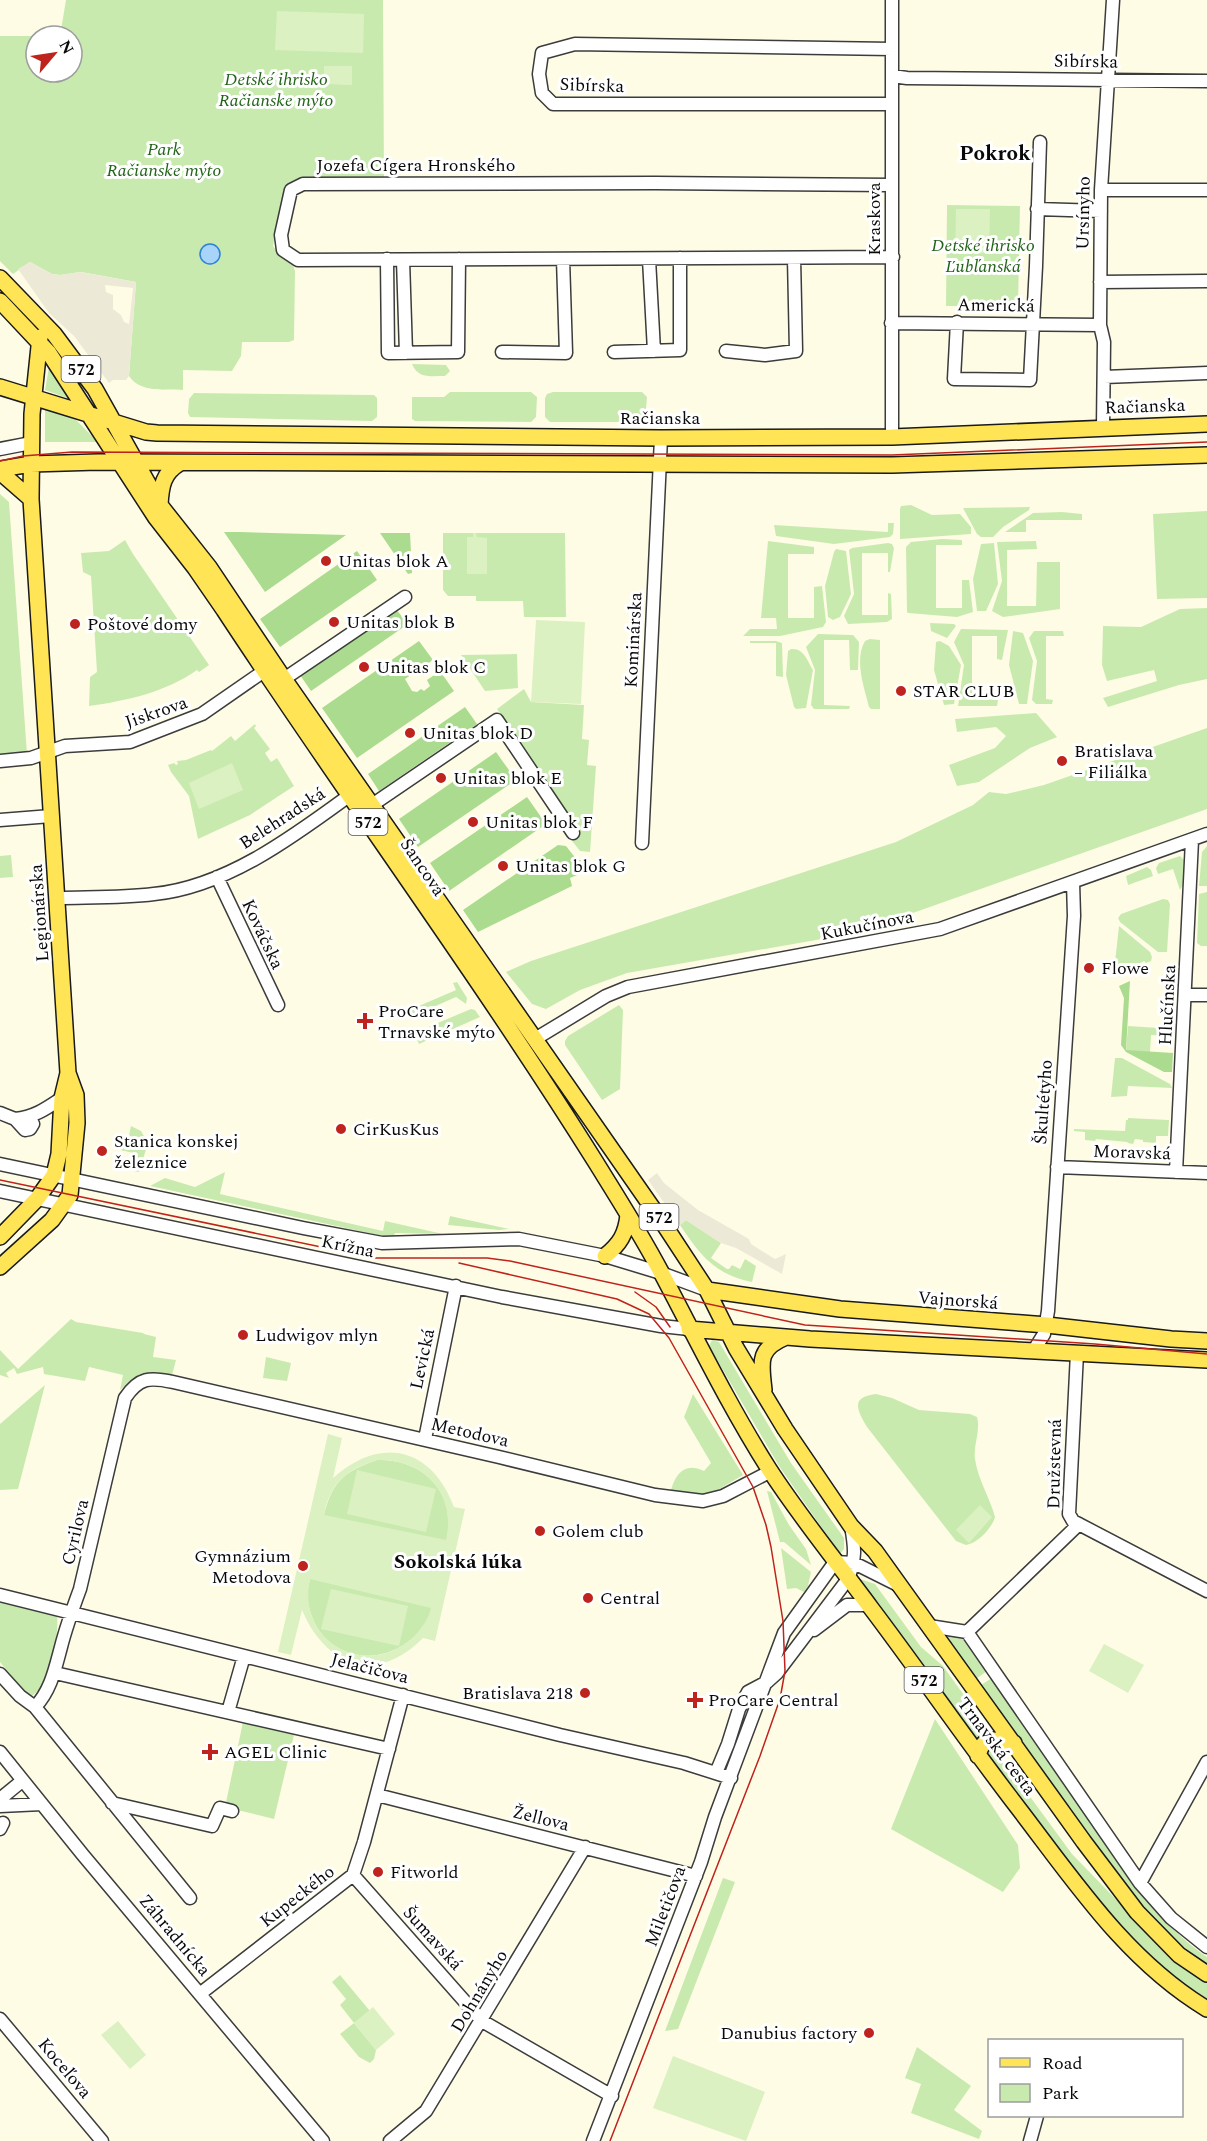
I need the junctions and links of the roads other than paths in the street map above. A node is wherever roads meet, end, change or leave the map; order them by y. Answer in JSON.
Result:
{"nodes":[{"id":1,"x":892,"y":0,"type":"edge"},
{"id":2,"x":1113,"y":0,"type":"edge"},
{"id":3,"x":892,"y":49,"type":"junction"},
{"id":4,"x":892,"y":76,"type":"junction"},
{"id":5,"x":1107,"y":80,"type":"junction"},
{"id":6,"x":1207,"y":81,"type":"edge"},
{"id":7,"x":892,"y":104,"type":"junction"},
{"id":8,"x":1040,"y":142,"type":"dead end"},
{"id":9,"x":892,"y":185,"type":"junction"},
{"id":10,"x":1101,"y":190,"type":"junction"},
{"id":11,"x":1207,"y":190,"type":"edge"},
{"id":12,"x":1037,"y":209,"type":"junction"},
{"id":13,"x":1101,"y":211,"type":"junction"},
{"id":14,"x":893,"y":257,"type":"junction"},
{"id":15,"x":680,"y":258,"type":"junction"},
{"id":16,"x":794,"y":258,"type":"junction"},
{"id":17,"x":387,"y":259,"type":"junction"},
{"id":18,"x":459,"y":259,"type":"junction"},
{"id":19,"x":563,"y":259,"type":"junction"},
{"id":20,"x":649,"y":259,"type":"junction"},
{"id":21,"x":403,"y":260,"type":"junction"},
{"id":22,"x":0,"y":278,"type":"edge"},
{"id":23,"x":1207,"y":281,"type":"edge"},
{"id":24,"x":1100,"y":282,"type":"junction"},
{"id":25,"x":0,"y":301,"type":"edge"},
{"id":26,"x":43,"y":322,"type":"junction"},
{"id":27,"x":957,"y":322,"type":"junction"},
{"id":28,"x":891,"y":323,"type":"junction"},
{"id":29,"x":1032,"y":323,"type":"junction"},
{"id":30,"x":1100,"y":325,"type":"junction"},
{"id":31,"x":39,"y":340,"type":"junction"},
{"id":32,"x":654,"y":351,"type":"junction"},
{"id":33,"x":726,"y":351,"type":"dead end"},
{"id":34,"x":502,"y":352,"type":"dead end"},
{"id":35,"x":614,"y":352,"type":"dead end"},
{"id":36,"x":406,"y":353,"type":"junction"},
{"id":37,"x":1207,"y":373,"type":"edge"},
{"id":38,"x":1104,"y":377,"type":"junction"},
{"id":39,"x":0,"y":387,"type":"edge"},
{"id":40,"x":34,"y":396,"type":"junction"},
{"id":41,"x":89,"y":413,"type":"junction"},
{"id":42,"x":114,"y":421,"type":"junction"},
{"id":43,"x":1207,"y":424,"type":"edge"},
{"id":44,"x":1103,"y":427,"type":"junction"},
{"id":45,"x":892,"y":437,"type":"junction"},
{"id":46,"x":661,"y":438,"type":"junction"},
{"id":47,"x":31,"y":443,"type":"junction"},
{"id":48,"x":0,"y":449,"type":"edge"},
{"id":49,"x":1207,"y":455,"type":"edge"},
{"id":50,"x":127,"y":462,"type":"junction"},
{"id":51,"x":180,"y":463,"type":"junction"},
{"id":52,"x":660,"y":463,"type":"junction"},
{"id":53,"x":31,"y":464,"type":"junction"},
{"id":54,"x":0,"y":471,"type":"edge"},
{"id":55,"x":31,"y":499,"type":"junction"},
{"id":56,"x":160,"y":505,"type":"junction"},
{"id":57,"x":405,"y":597,"type":"dead end"},
{"id":58,"x":264,"y":671,"type":"junction"},
{"id":59,"x":284,"y":679,"type":"junction"},
{"id":60,"x":46,"y":751,"type":"junction"},
{"id":61,"x":0,"y":761,"type":"edge"},
{"id":62,"x":350,"y":795,"type":"junction"},
{"id":63,"x":372,"y":805,"type":"junction"},
{"id":64,"x":51,"y":816,"type":"junction"},
{"id":65,"x":0,"y":820,"type":"edge"},
{"id":66,"x":573,"y":833,"type":"dead end"},
{"id":67,"x":1207,"y":834,"type":"edge"},
{"id":68,"x":1192,"y":840,"type":"junction"},
{"id":69,"x":642,"y":843,"type":"dead end"},
{"id":70,"x":217,"y":877,"type":"junction"},
{"id":71,"x":1073,"y":882,"type":"junction"},
{"id":72,"x":58,"y":898,"type":"junction"},
{"id":73,"x":1207,"y":994,"type":"edge"},
{"id":74,"x":1185,"y":995,"type":"junction"},
{"id":75,"x":278,"y":1005,"type":"dead end"},
{"id":76,"x":535,"y":1039,"type":"junction"},
{"id":77,"x":68,"y":1073,"type":"junction"},
{"id":78,"x":62,"y":1098,"type":"junction"},
{"id":79,"x":0,"y":1113,"type":"edge"},
{"id":80,"x":0,"y":1164,"type":"edge"},
{"id":81,"x":1057,"y":1167,"type":"junction"},
{"id":82,"x":1176,"y":1172,"type":"junction"},
{"id":83,"x":1207,"y":1173,"type":"edge"},
{"id":84,"x":54,"y":1175,"type":"junction"},
{"id":85,"x":73,"y":1178,"type":"junction"},
{"id":86,"x":0,"y":1191,"type":"edge"},
{"id":87,"x":38,"y":1199,"type":"junction"},
{"id":88,"x":64,"y":1205,"type":"junction"},
{"id":89,"x":628,"y":1215,"type":"junction"},
{"id":90,"x":0,"y":1237,"type":"edge"},
{"id":91,"x":605,"y":1256,"type":"junction"},
{"id":92,"x":0,"y":1267,"type":"edge"},
{"id":93,"x":661,"y":1273,"type":"junction"},
{"id":94,"x":456,"y":1286,"type":"junction"},
{"id":95,"x":707,"y":1290,"type":"junction"},
{"id":96,"x":1047,"y":1325,"type":"junction"},
{"id":97,"x":689,"y":1329,"type":"junction"},
{"id":98,"x":728,"y":1333,"type":"junction"},
{"id":99,"x":786,"y":1337,"type":"junction"},
{"id":100,"x":1207,"y":1341,"type":"edge"},
{"id":101,"x":1034,"y":1350,"type":"junction"},
{"id":102,"x":1077,"y":1353,"type":"junction"},
{"id":103,"x":1207,"y":1360,"type":"edge"},
{"id":104,"x":156,"y":1378,"type":"joint"},
{"id":105,"x":765,"y":1397,"type":"junction"},
{"id":106,"x":425,"y":1439,"type":"junction"},
{"id":107,"x":771,"y":1471,"type":"junction"},
{"id":108,"x":1079,"y":1524,"type":"junction"},
{"id":109,"x":851,"y":1526,"type":"junction"},
{"id":110,"x":835,"y":1562,"type":"junction"},
{"id":111,"x":854,"y":1563,"type":"junction"},
{"id":112,"x":848,"y":1579,"type":"junction"},
{"id":113,"x":901,"y":1587,"type":"junction"},
{"id":114,"x":1207,"y":1591,"type":"edge"},
{"id":115,"x":0,"y":1595,"type":"edge"},
{"id":116,"x":869,"y":1605,"type":"junction"},
{"id":117,"x":71,"y":1612,"type":"junction"},
{"id":118,"x":929,"y":1626,"type":"junction"},
{"id":119,"x":968,"y":1632,"type":"junction"},
{"id":120,"x":801,"y":1639,"type":"junction"},
{"id":121,"x":244,"y":1656,"type":"junction"},
{"id":122,"x":55,"y":1673,"type":"junction"},
{"id":123,"x":0,"y":1674,"type":"edge"},
{"id":124,"x":767,"y":1682,"type":"junction"},
{"id":125,"x":403,"y":1695,"type":"junction"},
{"id":126,"x":35,"y":1707,"type":"junction"},
{"id":127,"x":228,"y":1712,"type":"junction"},
{"id":128,"x":1014,"y":1743,"type":"junction"},
{"id":129,"x":389,"y":1749,"type":"junction"},
{"id":130,"x":0,"y":1752,"type":"edge"},
{"id":131,"x":978,"y":1756,"type":"junction"},
{"id":132,"x":1207,"y":1762,"type":"edge"},
{"id":133,"x":716,"y":1773,"type":"junction"},
{"id":134,"x":730,"y":1778,"type":"junction"},
{"id":135,"x":22,"y":1781,"type":"junction"},
{"id":136,"x":377,"y":1795,"type":"junction"},
{"id":137,"x":0,"y":1799,"type":"edge"},
{"id":138,"x":112,"y":1803,"type":"junction"},
{"id":139,"x":42,"y":1804,"type":"junction"},
{"id":140,"x":0,"y":1806,"type":"edge"},
{"id":141,"x":232,"y":1811,"type":"dead end"},
{"id":142,"x":585,"y":1848,"type":"junction"},
{"id":143,"x":353,"y":1875,"type":"junction"},
{"id":144,"x":696,"y":1876,"type":"junction"},
{"id":145,"x":1140,"y":1883,"type":"junction"},
{"id":146,"x":190,"y":1898,"type":"dead end"},
{"id":147,"x":1207,"y":1947,"type":"edge"},
{"id":148,"x":1207,"y":1974,"type":"edge"},
{"id":149,"x":201,"y":1994,"type":"junction"},
{"id":150,"x":1207,"y":2009,"type":"edge"},
{"id":151,"x":0,"y":2019,"type":"edge"},
{"id":152,"x":482,"y":2021,"type":"junction"},
{"id":153,"x":612,"y":2096,"type":"junction"},
{"id":154,"x":1036,"y":2117,"type":"edge"},
{"id":155,"x":102,"y":2141,"type":"edge"},
{"id":156,"x":323,"y":2141,"type":"edge"},
{"id":157,"x":390,"y":2141,"type":"edge"},
{"id":158,"x":593,"y":2141,"type":"edge"},
{"id":159,"x":1030,"y":2141,"type":"edge"}],
"edges":[{"from":1,"to":3,"type":"street","name":"Kraskova"},
{"from":2,"to":5,"type":"street","name":"Ursínyho"},
{"from":3,"to":4,"type":"street","name":"Kraskova"},
{"from":3,"to":7,"type":"street","name":"Sibírska"},
{"from":4,"to":5,"type":"street","name":"Sibírska"},
{"from":4,"to":7,"type":"street","name":"Kraskova"},
{"from":5,"to":6,"type":"street","name":"Sibírska"},
{"from":5,"to":10,"type":"street","name":"Ursínyho"},
{"from":7,"to":9,"type":"street","name":"Kraskova"},
{"from":8,"to":12,"type":"street"},
{"from":9,"to":14,"type":"street","name":"Kraskova"},
{"from":9,"to":17,"type":"street","name":"Jozefa Cígera Hronského"},
{"from":10,"to":11,"type":"street"},
{"from":10,"to":13,"type":"street","name":"Ursínyho"},
{"from":12,"to":13,"type":"street"},
{"from":12,"to":29,"type":"street"},
{"from":13,"to":24,"type":"street","name":"Ursínyho"},
{"from":14,"to":16,"type":"street","name":"Jozefa Cígera Hronského"},
{"from":14,"to":28,"type":"street","name":"Kraskova"},
{"from":15,"to":16,"type":"street","name":"Jozefa Cígera Hronského"},
{"from":15,"to":20,"type":"street","name":"Jozefa Cígera Hronského"},
{"from":15,"to":32,"type":"street"},
{"from":16,"to":33,"type":"street"},
{"from":17,"to":21,"type":"street","name":"Jozefa Cígera Hronského"},
{"from":17,"to":36,"type":"street"},
{"from":18,"to":19,"type":"street","name":"Jozefa Cígera Hronského"},
{"from":18,"to":21,"type":"street","name":"Jozefa Cígera Hronského"},
{"from":18,"to":36,"type":"street"},
{"from":19,"to":20,"type":"street","name":"Jozefa Cígera Hronského"},
{"from":19,"to":34,"type":"street"},
{"from":20,"to":32,"type":"street"},
{"from":21,"to":36,"type":"street"},
{"from":22,"to":26,"type":"main road","number":"572"},
{"from":23,"to":24,"type":"street"},
{"from":24,"to":30,"type":"street","name":"Ursínyho"},
{"from":25,"to":31,"type":"main road","number":"572"},
{"from":26,"to":31,"type":"main road","name":"Legionárska"},
{"from":26,"to":42,"type":"main road","number":"572"},
{"from":27,"to":28,"type":"street","name":"Americká"},
{"from":27,"to":29,"type":"street","name":"Americká"},
{"from":27,"to":29,"type":"street"},
{"from":28,"to":45,"type":"street","name":"Kraskova"},
{"from":29,"to":30,"type":"street","name":"Americká"},
{"from":30,"to":38,"type":"street","name":"Ursínyho"},
{"from":31,"to":40,"type":"main road","name":"Legionárska"},
{"from":31,"to":41,"type":"main road","number":"572"},
{"from":32,"to":35,"type":"street"},
{"from":37,"to":38,"type":"street"},
{"from":38,"to":44,"type":"street","name":"Ursínyho"},
{"from":39,"to":40,"type":"main road","name":"Račianska"},
{"from":40,"to":41,"type":"main road","name":"Račianska"},
{"from":40,"to":47,"type":"main road","name":"Legionárska"},
{"from":41,"to":42,"type":"main road","name":"Račianska"},
{"from":41,"to":50,"type":"main road","number":"572"},
{"from":42,"to":46,"type":"main road","name":"Račianska"},
{"from":42,"to":50,"type":"main road","number":"572"},
{"from":43,"to":44,"type":"main road","name":"Račianska"},
{"from":44,"to":45,"type":"main road","name":"Račianska"},
{"from":45,"to":46,"type":"main road","name":"Račianska"},
{"from":46,"to":52,"type":"street","name":"Kominárska"},
{"from":47,"to":48,"type":"street"},
{"from":47,"to":53,"type":"main road","name":"Legionárska"},
{"from":49,"to":52,"type":"main road"},
{"from":50,"to":51,"type":"main road"},
{"from":50,"to":53,"type":"main road"},
{"from":50,"to":56,"type":"main road","name":"Šancová","number":"572"},
{"from":50,"to":58,"type":"main road","name":"Šancová","number":"572"},
{"from":51,"to":52,"type":"main road"},
{"from":51,"to":56,"type":"main road"},
{"from":52,"to":69,"type":"street","name":"Kominárska"},
{"from":53,"to":54,"type":"main road"},
{"from":53,"to":55,"type":"main road","name":"Legionárska"},
{"from":54,"to":55,"type":"main road"},
{"from":55,"to":60,"type":"main road","name":"Legionárska"},
{"from":56,"to":59,"type":"main road","name":"Šancová","number":"572"},
{"from":57,"to":59,"type":"street"},
{"from":58,"to":60,"type":"street","name":"Jiskrova"},
{"from":58,"to":62,"type":"main road","name":"Šancová","number":"572"},
{"from":59,"to":63,"type":"main road","name":"Šancová","number":"572"},
{"from":60,"to":61,"type":"street"},
{"from":60,"to":64,"type":"main road","name":"Legionárska"},
{"from":62,"to":70,"type":"street","name":"Belehradská"},
{"from":62,"to":89,"type":"main road","name":"Šancová","number":"572"},
{"from":63,"to":66,"type":"street"},
{"from":63,"to":76,"type":"main road","name":"Šancová","number":"572"},
{"from":64,"to":65,"type":"street"},
{"from":64,"to":72,"type":"main road","name":"Legionárska"},
{"from":67,"to":68,"type":"street","name":"Kukučínova"},
{"from":68,"to":71,"type":"street","name":"Kukučínova"},
{"from":68,"to":74,"type":"street","name":"Hlučínska"},
{"from":70,"to":72,"type":"street","name":"Belehradská"},
{"from":70,"to":75,"type":"street","name":"Kováčska"},
{"from":71,"to":76,"type":"street","name":"Kukučínova"},
{"from":71,"to":81,"type":"street","name":"Škultétyho"},
{"from":72,"to":77,"type":"main road","name":"Legionárska"},
{"from":73,"to":74,"type":"street"},
{"from":74,"to":82,"type":"street","name":"Hlučínska"},
{"from":76,"to":95,"type":"main road","name":"Šancová","number":"572"},
{"from":77,"to":78,"type":"main road","name":"Legionárska"},
{"from":77,"to":85,"type":"main road","name":"Legionárska"},
{"from":78,"to":79,"type":"street"},
{"from":78,"to":84,"type":"main road","name":"Legionárska"},
{"from":80,"to":84,"type":"street","name":"Krížna"},
{"from":81,"to":82,"type":"street","name":"Moravská"},
{"from":81,"to":96,"type":"street","name":"Škultétyho"},
{"from":82,"to":83,"type":"street","name":"Moravská"},
{"from":84,"to":85,"type":"street","name":"Krížna"},
{"from":84,"to":87,"type":"main road","name":"Legionárska"},
{"from":85,"to":88,"type":"main road","name":"Legionárska"},
{"from":85,"to":91,"type":"street","name":"Krížna"},
{"from":86,"to":87,"type":"street","name":"Krížna"},
{"from":87,"to":88,"type":"street","name":"Krížna"},
{"from":87,"to":90,"type":"main road","name":"Legionárska"},
{"from":88,"to":92,"type":"main road"},
{"from":88,"to":94,"type":"street","name":"Krížna"},
{"from":89,"to":91,"type":"main road"},
{"from":89,"to":93,"type":"main road","name":"Šancová","number":"572"},
{"from":91,"to":93,"type":"street","name":"Krížna"},
{"from":93,"to":95,"type":"street","name":"Krížna"},
{"from":93,"to":97,"type":"main road","number":"572"},
{"from":94,"to":97,"type":"street","name":"Krížna"},
{"from":94,"to":106,"type":"street","name":"Levická"},
{"from":95,"to":96,"type":"main road","name":"Vajnorská"},
{"from":95,"to":98,"type":"main road","number":"572"},
{"from":96,"to":100,"type":"main road","name":"Vajnorská"},
{"from":96,"to":101,"type":"street"},
{"from":97,"to":98,"type":"main road"},
{"from":97,"to":107,"type":"main road","name":"Trnavská cesta","number":"572"},
{"from":98,"to":99,"type":"main road"},
{"from":98,"to":105,"type":"main road","name":"Trnavská cesta","number":"572"},
{"from":99,"to":101,"type":"main road"},
{"from":99,"to":105,"type":"main road"},
{"from":101,"to":102,"type":"main road"},
{"from":102,"to":103,"type":"main road"},
{"from":102,"to":108,"type":"street","name":"Družstevná"},
{"from":104,"to":106,"type":"street","name":"Metodova"},
{"from":104,"to":117,"type":"street","name":"Cyrilova"},
{"from":105,"to":109,"type":"main road","name":"Trnavská cesta","number":"572"},
{"from":106,"to":107,"type":"street","name":"Metodova"},
{"from":107,"to":110,"type":"main road","name":"Trnavská cesta","number":"572"},
{"from":108,"to":114,"type":"street"},
{"from":108,"to":119,"type":"street","name":"Družstevná"},
{"from":109,"to":111,"type":"street"},
{"from":109,"to":113,"type":"main road","name":"Trnavská cesta","number":"572"},
{"from":110,"to":111,"type":"street"},
{"from":110,"to":112,"type":"main road","name":"Trnavská cesta","number":"572"},
{"from":110,"to":124,"type":"street","name":"Miletičova"},
{"from":111,"to":112,"type":"street","name":"Miletičova"},
{"from":111,"to":113,"type":"street"},
{"from":112,"to":116,"type":"main road","name":"Trnavská cesta","number":"572"},
{"from":112,"to":120,"type":"street","name":"Miletičova"},
{"from":113,"to":118,"type":"main road","name":"Trnavská cesta","number":"572"},
{"from":115,"to":117,"type":"street","name":"Jelačičova"},
{"from":116,"to":120,"type":"street"},
{"from":116,"to":131,"type":"main road","name":"Trnavská cesta","number":"572"},
{"from":117,"to":121,"type":"street","name":"Jelačičova"},
{"from":117,"to":122,"type":"street","name":"Cyrilova"},
{"from":118,"to":119,"type":"street"},
{"from":118,"to":128,"type":"main road","name":"Trnavská cesta","number":"572"},
{"from":119,"to":145,"type":"street"},
{"from":120,"to":124,"type":"street","name":"Miletičova"},
{"from":121,"to":125,"type":"street","name":"Jelačičova"},
{"from":121,"to":127,"type":"street"},
{"from":122,"to":126,"type":"street","name":"Cyrilova"},
{"from":122,"to":127,"type":"street"},
{"from":123,"to":126,"type":"street"},
{"from":124,"to":133,"type":"street"},
{"from":124,"to":134,"type":"street","name":"Miletičova"},
{"from":125,"to":129,"type":"street","name":"Kupeckého"},
{"from":125,"to":133,"type":"street","name":"Jelačičova"},
{"from":126,"to":138,"type":"street"},
{"from":127,"to":129,"type":"street"},
{"from":128,"to":131,"type":"main road"},
{"from":128,"to":148,"type":"main road","name":"Trnavská cesta","number":"572"},
{"from":129,"to":136,"type":"street","name":"Kupeckého"},
{"from":130,"to":135,"type":"street","name":"Záhradnícka"},
{"from":131,"to":150,"type":"main road","name":"Trnavská cesta","number":"572"},
{"from":132,"to":145,"type":"street"},
{"from":133,"to":134,"type":"street","name":"Jelačičova"},
{"from":134,"to":144,"type":"street","name":"Miletičova"},
{"from":135,"to":137,"type":"street"},
{"from":135,"to":139,"type":"street","name":"Záhradnícka"},
{"from":136,"to":142,"type":"street","name":"Žellova"},
{"from":136,"to":143,"type":"street","name":"Kupeckého"},
{"from":138,"to":141,"type":"street"},
{"from":138,"to":146,"type":"street"},
{"from":139,"to":140,"type":"street"},
{"from":139,"to":149,"type":"street","name":"Záhradnícka"},
{"from":142,"to":144,"type":"street","name":"Žellova"},
{"from":142,"to":152,"type":"street","name":"Dohnányho"},
{"from":143,"to":149,"type":"street","name":"Kupeckého"},
{"from":143,"to":152,"type":"street","name":"Šumavská"},
{"from":144,"to":153,"type":"street","name":"Miletičova"},
{"from":145,"to":147,"type":"street"},
{"from":149,"to":156,"type":"street","name":"Záhradnícka"},
{"from":151,"to":155,"type":"street","name":"Koceľova"},
{"from":152,"to":153,"type":"street","name":"Šumavská"},
{"from":152,"to":157,"type":"street","name":"Dohnányho"},
{"from":153,"to":158,"type":"street","name":"Miletičova"},
{"from":154,"to":159,"type":"street"}]}
